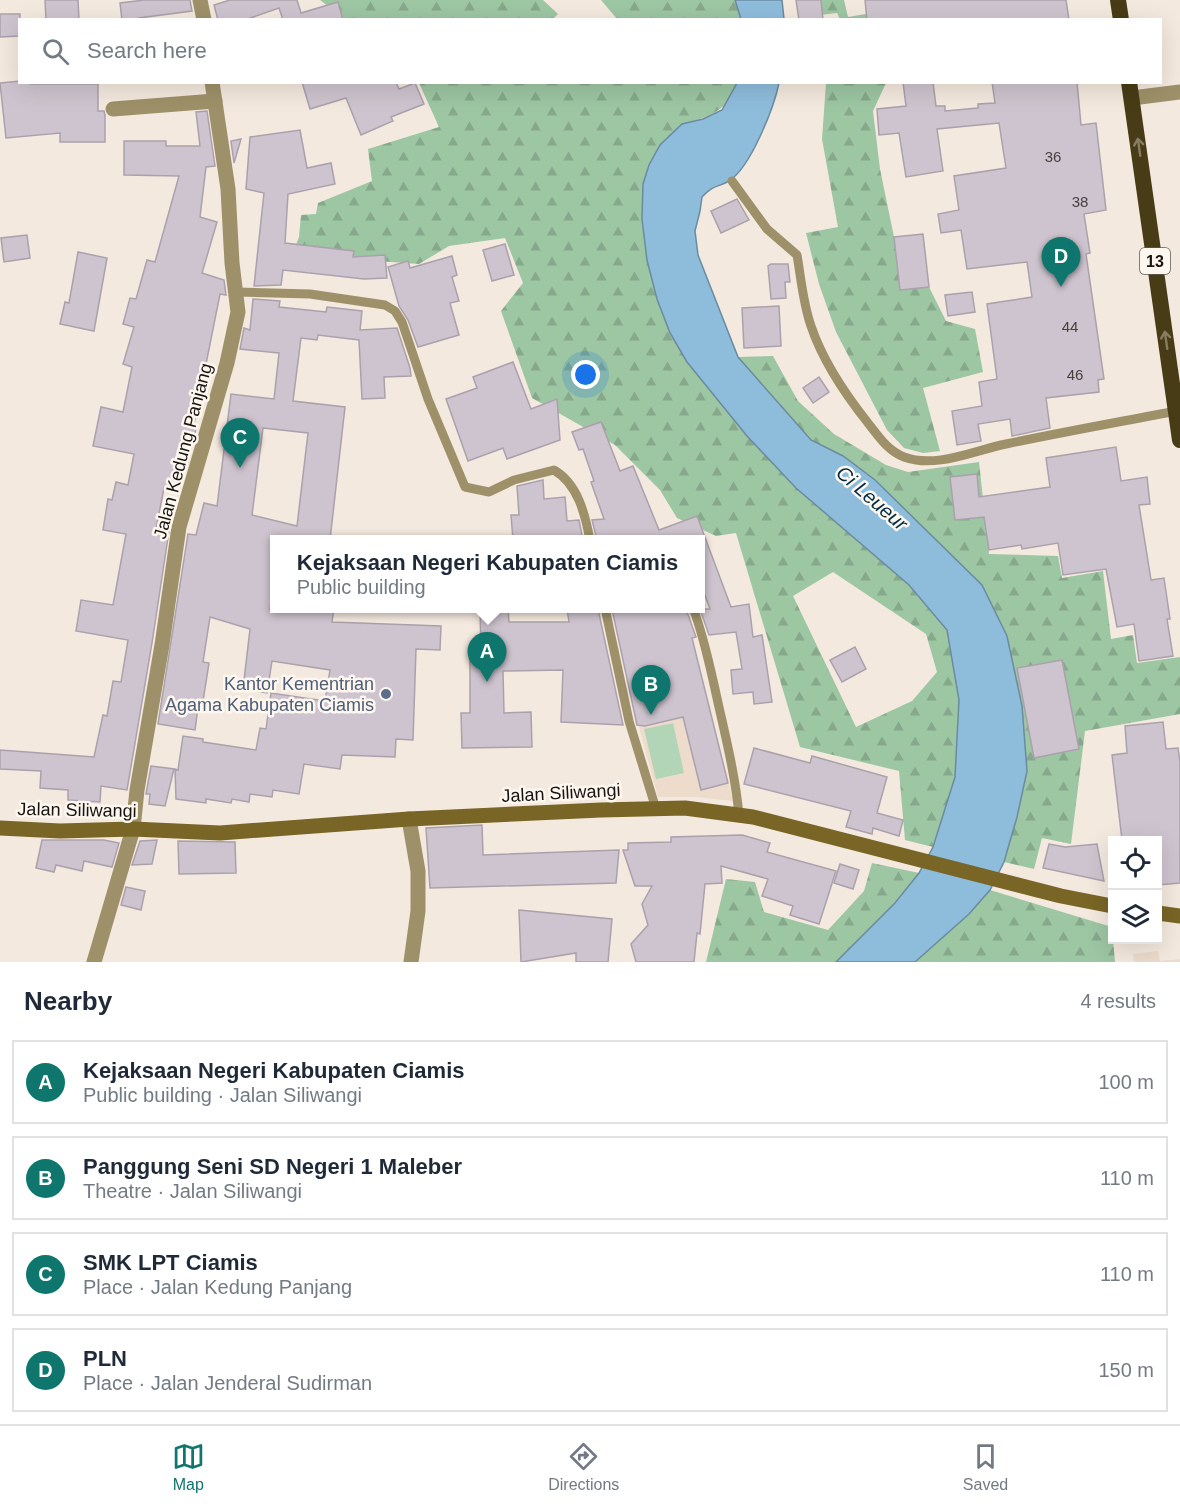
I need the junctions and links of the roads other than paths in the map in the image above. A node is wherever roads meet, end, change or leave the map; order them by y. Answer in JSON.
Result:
{"nodes":[{"id":1,"x":200,"y":0,"type":"edge"},
{"id":2,"x":1118,"y":0,"type":"edge"},
{"id":3,"x":204,"y":18,"type":"edge"},
{"id":4,"x":1120,"y":18,"type":"edge"},
{"id":5,"x":212,"y":84,"type":"edge"},
{"id":6,"x":1130,"y":90,"type":"edge"},
{"id":7,"x":1180,"y":92,"type":"edge"},
{"id":8,"x":215,"y":101,"type":"junction"},
{"id":9,"x":113,"y":109,"type":"dead end"},
{"id":10,"x":732,"y":181,"type":"dead end"},
{"id":11,"x":237,"y":292,"type":"junction"},
{"id":12,"x":1176,"y":411,"type":"junction"},
{"id":13,"x":1180,"y":440,"type":"edge"},
{"id":14,"x":589,"y":535,"type":"edge"},
{"id":15,"x":606,"y":613,"type":"edge"},
{"id":16,"x":694,"y":613,"type":"edge"},
{"id":17,"x":656,"y":809,"type":"junction"},
{"id":18,"x":739,"y":815,"type":"junction"},
{"id":19,"x":409,"y":819,"type":"junction"},
{"id":20,"x":0,"y":828,"type":"edge"},
{"id":21,"x":133,"y":829,"type":"junction"},
{"id":22,"x":1108,"y":905,"type":"edge"},
{"id":23,"x":1162,"y":914,"type":"edge"},
{"id":24,"x":1180,"y":916,"type":"edge"},
{"id":25,"x":94,"y":962,"type":"edge"},
{"id":26,"x":411,"y":962,"type":"edge"}],
"edges":[{"from":1,"to":3,"type":"street"},
{"from":2,"to":4,"type":"highway"},
{"from":5,"to":8,"type":"street","name":"Jalan Kedung Panjang"},
{"from":6,"to":7,"type":"street"},
{"from":12,"to":6,"type":"highway","number":"13","one_way":true},
{"from":8,"to":9,"type":"street"},
{"from":8,"to":11,"type":"street","name":"Jalan Kedung Panjang"},
{"from":10,"to":12,"type":"lane"},
{"from":11,"to":14,"type":"lane"},
{"from":11,"to":21,"type":"street","name":"Jalan Kedung Panjang"},
{"from":12,"to":13,"type":"highway","number":"13"},
{"from":15,"to":17,"type":"lane"},
{"from":16,"to":18,"type":"lane"},
{"from":17,"to":18,"type":"main road","name":"Jalan Siliwangi"},
{"from":17,"to":19,"type":"main road","name":"Jalan Siliwangi"},
{"from":18,"to":22,"type":"main road","name":"Jalan Siliwangi"},
{"from":19,"to":21,"type":"main road","name":"Jalan Siliwangi"},
{"from":19,"to":26,"type":"street"},
{"from":20,"to":21,"type":"main road","name":"Jalan Siliwangi"},
{"from":21,"to":25,"type":"street","name":"Jalan Kedung Panjang"},
{"from":23,"to":24,"type":"main road"}]}
